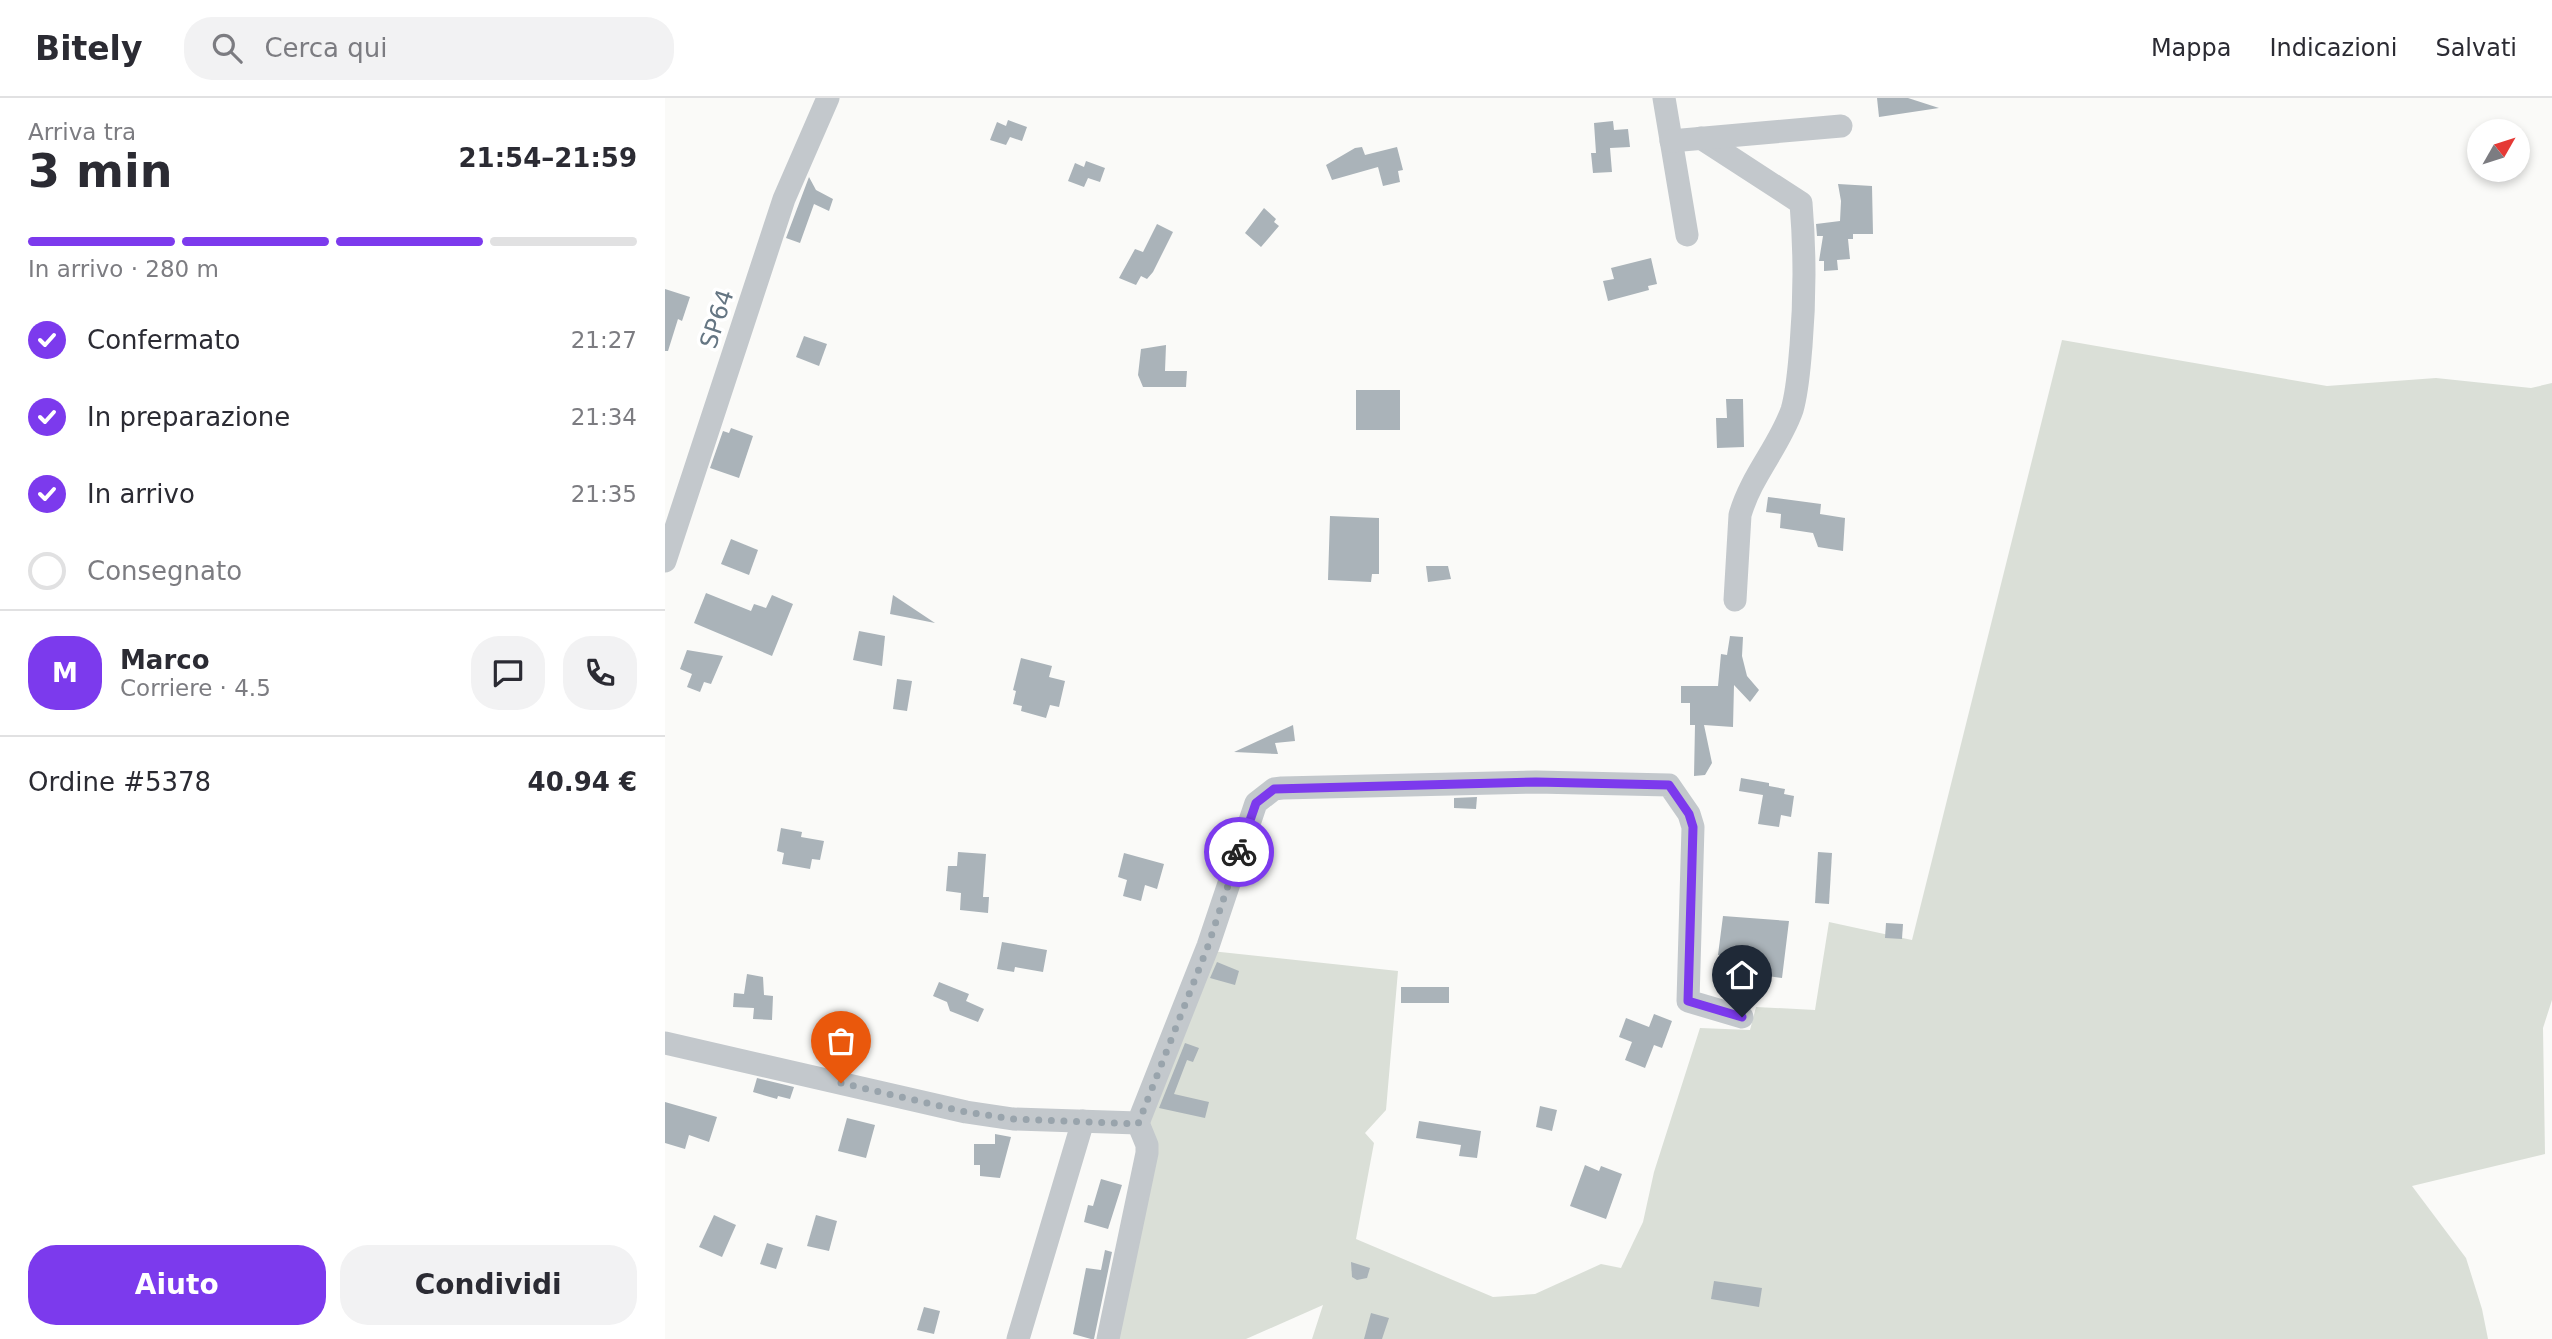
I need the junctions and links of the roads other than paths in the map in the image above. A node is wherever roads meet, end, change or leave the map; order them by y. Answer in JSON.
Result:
{"nodes":[{"id":1,"x":828,"y":98,"type":"edge"},
{"id":2,"x":1664,"y":98,"type":"edge"},
{"id":3,"x":1841,"y":126,"type":"dead end"},
{"id":4,"x":1702,"y":138,"type":"junction"},
{"id":5,"x":1671,"y":141,"type":"junction"},
{"id":6,"x":1687,"y":235,"type":"dead end"},
{"id":7,"x":667,"y":549,"type":"edge"},
{"id":8,"x":1735,"y":600,"type":"dead end"},
{"id":9,"x":1742,"y":1017,"type":"dead end"},
{"id":10,"x":665,"y":1042,"type":"edge"},
{"id":11,"x":1083,"y":1121,"type":"junction"},
{"id":12,"x":1138,"y":1124,"type":"junction"},
{"id":13,"x":1018,"y":1339,"type":"edge"},
{"id":14,"x":1108,"y":1339,"type":"edge"}],
"edges":[{"from":1,"to":7,"type":"street","name":"SP64","number":"SP64"},
{"from":2,"to":5,"type":"street"},
{"from":3,"to":4,"type":"street"},
{"from":4,"to":5,"type":"street"},
{"from":4,"to":8,"type":"street"},
{"from":5,"to":6,"type":"street"},
{"from":9,"to":12,"type":"street"},
{"from":10,"to":11,"type":"street"},
{"from":11,"to":12,"type":"street"},
{"from":11,"to":13,"type":"street"},
{"from":12,"to":14,"type":"street"}]}
